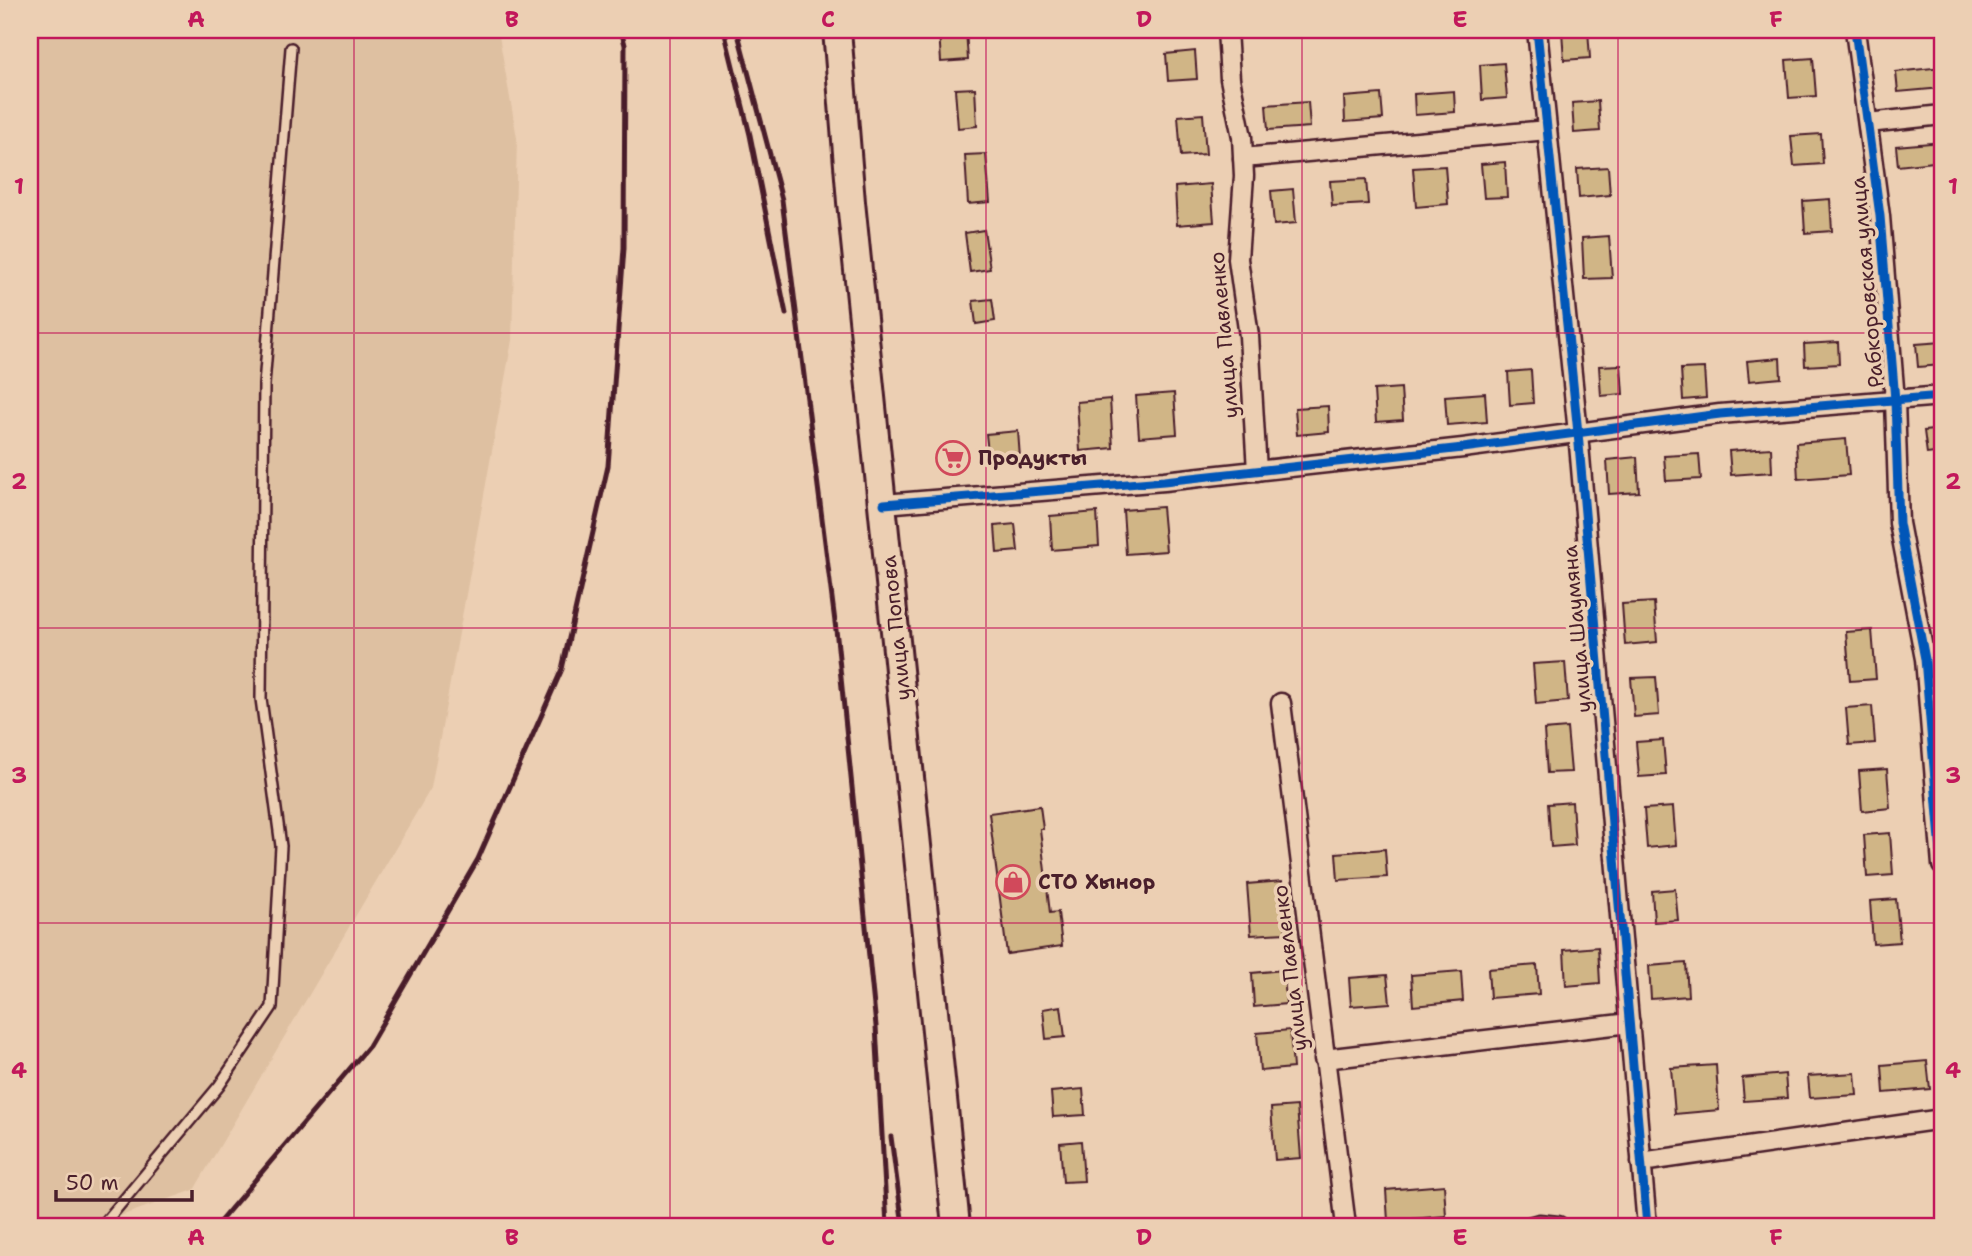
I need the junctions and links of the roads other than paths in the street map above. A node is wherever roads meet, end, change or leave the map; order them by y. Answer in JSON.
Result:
{"nodes":[{"id":1,"x":837,"y":30,"type":"edge"},
{"id":2,"x":1227,"y":30,"type":"edge"},
{"id":3,"x":1538,"y":30,"type":"edge"},
{"id":4,"x":1855,"y":30,"type":"edge"},
{"id":5,"x":291,"y":48,"type":"dead end"},
{"id":6,"x":1942,"y":115,"type":"edge"},
{"id":7,"x":1868,"y":123,"type":"junction"},
{"id":8,"x":1547,"y":130,"type":"junction"},
{"id":9,"x":1243,"y":158,"type":"junction"},
{"id":10,"x":1942,"y":396,"type":"edge"},
{"id":11,"x":1895,"y":400,"type":"junction"},
{"id":12,"x":1578,"y":433,"type":"junction"},
{"id":13,"x":1256,"y":471,"type":"junction"},
{"id":14,"x":884,"y":504,"type":"junction"},
{"id":15,"x":1281,"y":704,"type":"dead end"},
{"id":16,"x":1942,"y":866,"type":"edge"},
{"id":17,"x":1630,"y":1023,"type":"junction"},
{"id":18,"x":1324,"y":1059,"type":"junction"},
{"id":19,"x":1942,"y":1119,"type":"edge"},
{"id":20,"x":1641,"y":1162,"type":"junction"},
{"id":21,"x":103,"y":1226,"type":"edge"},
{"id":22,"x":956,"y":1226,"type":"edge"},
{"id":23,"x":1346,"y":1226,"type":"edge"},
{"id":24,"x":1532,"y":1226,"type":"edge"},
{"id":25,"x":1558,"y":1226,"type":"edge"},
{"id":26,"x":1647,"y":1226,"type":"edge"}],
"edges":[{"from":1,"to":14,"type":"main road","name":"улица Попова"},
{"from":2,"to":9,"type":"street","name":"улица Павленко"},
{"from":3,"to":8,"type":"street","name":"улица Шаумяна"},
{"from":4,"to":7,"type":"street","name":"Рабкоровская улица"},
{"from":5,"to":21,"type":"lane"},
{"from":6,"to":7,"type":"street"},
{"from":7,"to":11,"type":"street","name":"Рабкоровская улица"},
{"from":8,"to":9,"type":"street"},
{"from":8,"to":12,"type":"street","name":"улица Шаумяна"},
{"from":9,"to":13,"type":"street","name":"улица Павленко"},
{"from":10,"to":11,"type":"street"},
{"from":11,"to":12,"type":"street"},
{"from":11,"to":16,"type":"street","name":"Рабкоровская улица"},
{"from":12,"to":13,"type":"street"},
{"from":12,"to":17,"type":"street","name":"улица Шаумяна"},
{"from":13,"to":14,"type":"street"},
{"from":14,"to":22,"type":"main road","name":"улица Попова"},
{"from":15,"to":18,"type":"street","name":"улица Павленко"},
{"from":17,"to":18,"type":"street"},
{"from":17,"to":20,"type":"street","name":"улица Шаумяна"},
{"from":18,"to":23,"type":"street","name":"улица Павленко"},
{"from":19,"to":20,"type":"street"},
{"from":20,"to":26,"type":"street","name":"улица Шаумяна"},
{"from":24,"to":25,"type":"street"}]}
